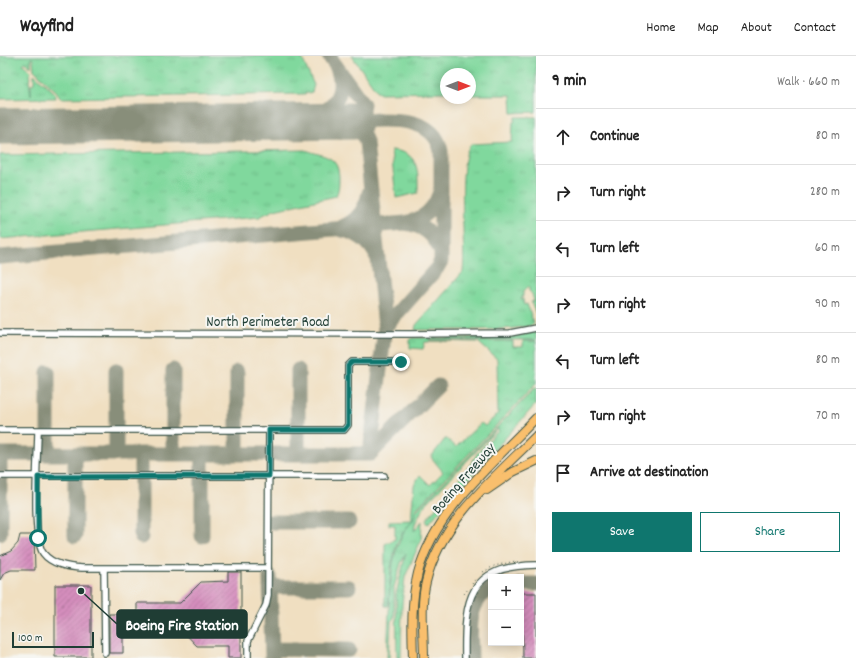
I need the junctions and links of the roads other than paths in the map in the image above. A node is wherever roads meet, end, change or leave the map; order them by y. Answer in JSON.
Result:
{"nodes":[{"id":1,"x":536,"y":328,"type":"edge"},
{"id":2,"x":0,"y":333,"type":"edge"},
{"id":3,"x":401,"y":362,"type":"dead end"},
{"id":4,"x":536,"y":418,"type":"edge"},
{"id":5,"x":0,"y":430,"type":"edge"},
{"id":6,"x":38,"y":430,"type":"junction"},
{"id":7,"x":269,"y":430,"type":"junction"},
{"id":8,"x":536,"y":436,"type":"edge"},
{"id":9,"x":536,"y":461,"type":"edge"},
{"id":10,"x":0,"y":476,"type":"edge"},
{"id":11,"x":269,"y":476,"type":"junction"},
{"id":12,"x":384,"y":476,"type":"dead end"},
{"id":13,"x":38,"y":477,"type":"junction"},
{"id":14,"x":476,"y":497,"type":"junction"},
{"id":15,"x":536,"y":565,"type":"edge"},
{"id":16,"x":104,"y":568,"type":"junction"},
{"id":17,"x":268,"y":568,"type":"junction"},
{"id":18,"x":105,"y":653,"type":"dead end"},
{"id":19,"x":248,"y":658,"type":"edge"},
{"id":20,"x":413,"y":658,"type":"edge"},
{"id":21,"x":424,"y":658,"type":"edge"},
{"id":22,"x":465,"y":658,"type":"edge"}],
"edges":[{"from":1,"to":2,"type":"street","name":"North Perimeter Road"},
{"from":3,"to":7,"type":"street"},
{"from":4,"to":20,"type":"highway","name":"Boeing Freeway"},
{"from":5,"to":6,"type":"street"},
{"from":6,"to":7,"type":"street"},
{"from":6,"to":13,"type":"street"},
{"from":7,"to":11,"type":"street"},
{"from":8,"to":14,"type":"highway","name":"Boeing Freeway"},
{"from":9,"to":14,"type":"highway"},
{"from":10,"to":13,"type":"street"},
{"from":11,"to":12,"type":"street"},
{"from":11,"to":13,"type":"street"},
{"from":11,"to":17,"type":"street"},
{"from":13,"to":16,"type":"street"},
{"from":14,"to":21,"type":"highway","name":"Boeing Freeway"},
{"from":15,"to":22,"type":"street"},
{"from":16,"to":17,"type":"street"},
{"from":16,"to":18,"type":"street"},
{"from":17,"to":19,"type":"street"}]}
